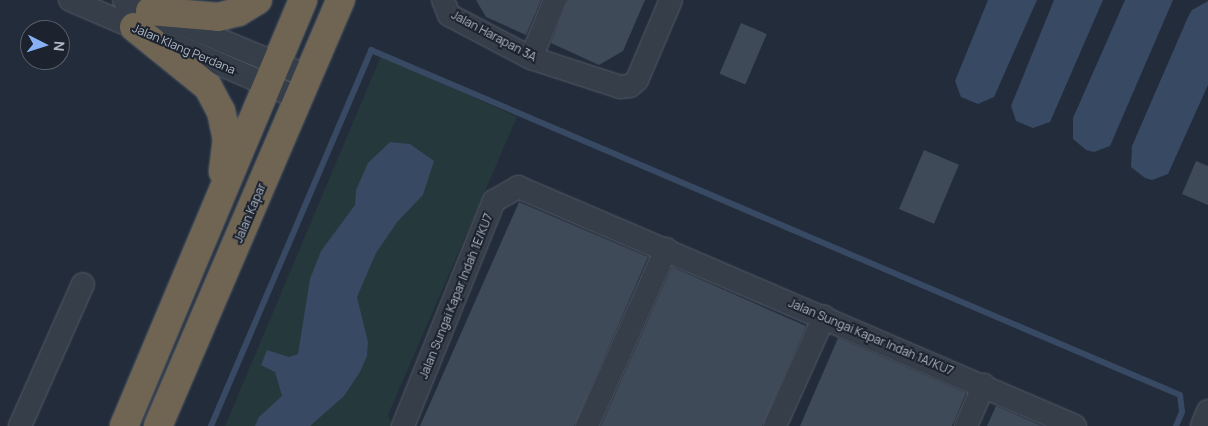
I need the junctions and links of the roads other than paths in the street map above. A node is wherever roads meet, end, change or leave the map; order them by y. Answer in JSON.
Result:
{"nodes":[{"id":1,"x":70,"y":0,"type":"edge"},
{"id":2,"x":124,"y":0,"type":"edge"},
{"id":3,"x":258,"y":0,"type":"edge"},
{"id":4,"x":303,"y":0,"type":"edge"},
{"id":5,"x":341,"y":0,"type":"edge"},
{"id":6,"x":443,"y":0,"type":"edge"},
{"id":7,"x":555,"y":0,"type":"edge"},
{"id":8,"x":671,"y":0,"type":"edge"},
{"id":9,"x":142,"y":19,"type":"junction"},
{"id":10,"x":531,"y":58,"type":"junction"},
{"id":11,"x":273,"y":74,"type":"junction"},
{"id":12,"x":304,"y":88,"type":"junction"},
{"id":13,"x":219,"y":203,"type":"junction"},
{"id":14,"x":666,"y":249,"type":"junction"},
{"id":15,"x":83,"y":284,"type":"dead end"},
{"id":16,"x":824,"y":317,"type":"junction"},
{"id":17,"x":984,"y":385,"type":"junction"},
{"id":18,"x":1208,"y":411,"type":"edge"},
{"id":19,"x":20,"y":426,"type":"edge"},
{"id":20,"x":124,"y":426,"type":"edge"},
{"id":21,"x":158,"y":426,"type":"edge"},
{"id":22,"x":403,"y":426,"type":"edge"},
{"id":23,"x":587,"y":426,"type":"edge"},
{"id":24,"x":775,"y":426,"type":"edge"},
{"id":25,"x":966,"y":426,"type":"edge"},
{"id":26,"x":1075,"y":426,"type":"edge"},
{"id":27,"x":1202,"y":426,"type":"edge"}],
"edges":[{"from":1,"to":9,"type":"street","name":"Jalan Klang Perdana"},
{"from":2,"to":9,"type":"street","name":"Jalan Klang Perdana"},
{"from":3,"to":9,"type":"highway"},
{"from":4,"to":11,"type":"highway"},
{"from":5,"to":12,"type":"highway","name":"Jalan Kapar"},
{"from":6,"to":10,"type":"street","name":"Jalan Harapan 3A"},
{"from":7,"to":10,"type":"street"},
{"from":8,"to":10,"type":"street","name":"Jalan Harapan 3A"},
{"from":9,"to":11,"type":"street","name":"Jalan Klang Perdana"},
{"from":9,"to":13,"type":"highway"},
{"from":11,"to":12,"type":"street","name":"Jalan Klang Perdana"},
{"from":11,"to":13,"type":"highway"},
{"from":12,"to":21,"type":"highway","name":"Jalan Kapar"},
{"from":13,"to":20,"type":"highway"},
{"from":14,"to":16,"type":"street","name":"Jalan Sungai Kapar Indah 1A/KU7"},
{"from":14,"to":22,"type":"street","name":"Jalan Sungai Kapar Indah 1E/KU7"},
{"from":14,"to":23,"type":"street"},
{"from":15,"to":19,"type":"street"},
{"from":16,"to":17,"type":"street","name":"Jalan Sungai Kapar Indah 1A/KU7"},
{"from":16,"to":24,"type":"street"},
{"from":17,"to":25,"type":"street"},
{"from":17,"to":26,"type":"street","name":"Jalan Sungai Kapar Indah 1A/KU7"},
{"from":18,"to":27,"type":"street"}]}
